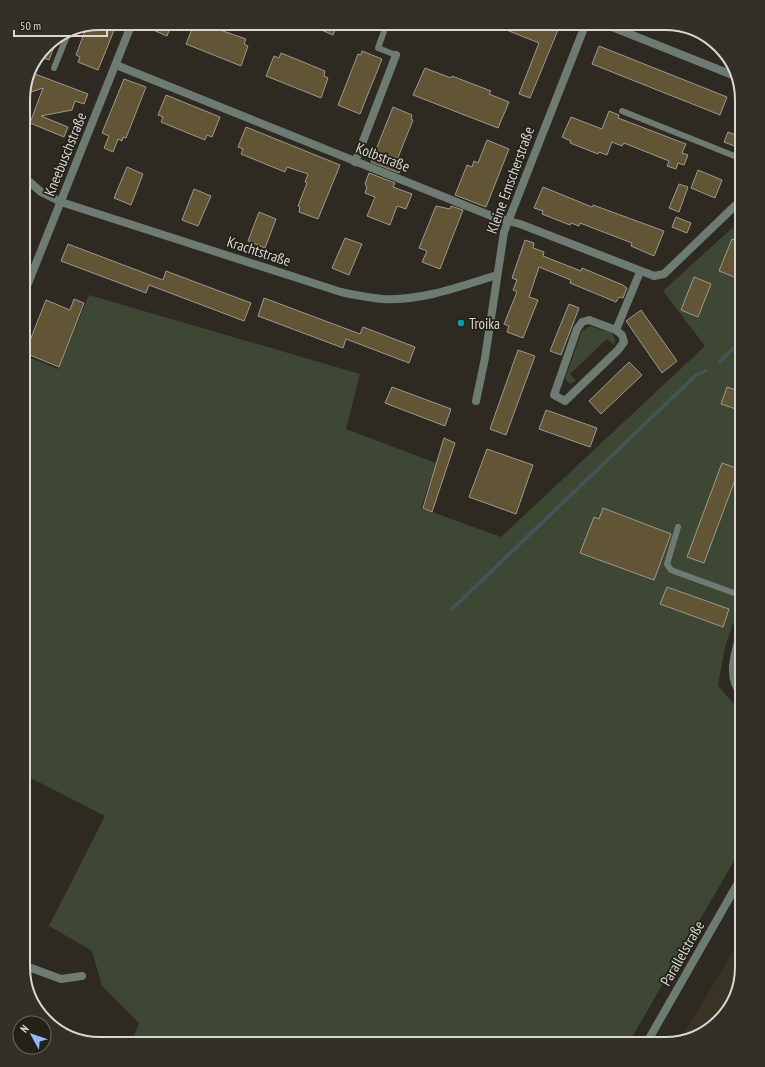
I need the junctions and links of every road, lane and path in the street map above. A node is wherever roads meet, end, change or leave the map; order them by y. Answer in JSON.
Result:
{"nodes":[{"id":1,"x":129,"y":30,"type":"edge"},
{"id":2,"x":384,"y":30,"type":"edge"},
{"id":3,"x":583,"y":30,"type":"edge"},
{"id":4,"x":620,"y":30,"type":"edge"},
{"id":5,"x":66,"y":39,"type":"edge"},
{"id":6,"x":396,"y":55,"type":"joint"},
{"id":7,"x":116,"y":65,"type":"junction"},
{"id":8,"x":54,"y":68,"type":"dead end"},
{"id":9,"x":730,"y":74,"type":"edge"},
{"id":10,"x":622,"y":111,"type":"dead end"},
{"id":11,"x":735,"y":156,"type":"edge"},
{"id":12,"x":355,"y":162,"type":"junction"},
{"id":13,"x":30,"y":182,"type":"edge"},
{"id":14,"x":61,"y":202,"type":"junction"},
{"id":15,"x":735,"y":206,"type":"edge"},
{"id":16,"x":508,"y":220,"type":"junction"},
{"id":17,"x":640,"y":272,"type":"junction"},
{"id":18,"x":497,"y":275,"type":"junction"},
{"id":19,"x":30,"y":279,"type":"edge"},
{"id":20,"x":616,"y":330,"type":"junction"},
{"id":21,"x":476,"y":401,"type":"dead end"},
{"id":22,"x":678,"y":527,"type":"dead end"},
{"id":23,"x":735,"y":593,"type":"edge"},
{"id":24,"x":735,"y":656,"type":"edge"},
{"id":25,"x":735,"y":685,"type":"edge"},
{"id":26,"x":735,"y":888,"type":"edge"},
{"id":27,"x":30,"y":968,"type":"edge"},
{"id":28,"x":82,"y":976,"type":"dead end"},
{"id":29,"x":650,"y":1037,"type":"edge"}],
"edges":[{"from":1,"to":7,"type":"street","name":"Kneebuschstraße"},
{"from":2,"to":6,"type":"lane"},
{"from":3,"to":16,"type":"street","name":"Kleine Emscherstraße"},
{"from":4,"to":9,"type":"street"},
{"from":5,"to":8,"type":"lane"},
{"from":6,"to":12,"type":"street"},
{"from":7,"to":12,"type":"street","name":"Kolbstraße"},
{"from":7,"to":14,"type":"street","name":"Kneebuschstraße"},
{"from":10,"to":11,"type":"lane"},
{"from":12,"to":16,"type":"street","name":"Kolbstraße"},
{"from":13,"to":14,"type":"street","name":"Krachtstraße"},
{"from":14,"to":18,"type":"street","name":"Krachtstraße"},
{"from":14,"to":19,"type":"street","name":"Kneebuschstraße"},
{"from":15,"to":17,"type":"street","name":"Kolbstraße"},
{"from":16,"to":17,"type":"street","name":"Kolbstraße"},
{"from":16,"to":18,"type":"street","name":"Kleine Emscherstraße"},
{"from":17,"to":20,"type":"street"},
{"from":18,"to":21,"type":"street","name":"Kleine Emscherstraße"},
{"from":20,"to":20,"type":"street"},
{"from":22,"to":23,"type":"lane"},
{"from":24,"to":25,"type":"street"},
{"from":26,"to":29,"type":"street","name":"Parallelstraße"},
{"from":27,"to":28,"type":"street"}]}
